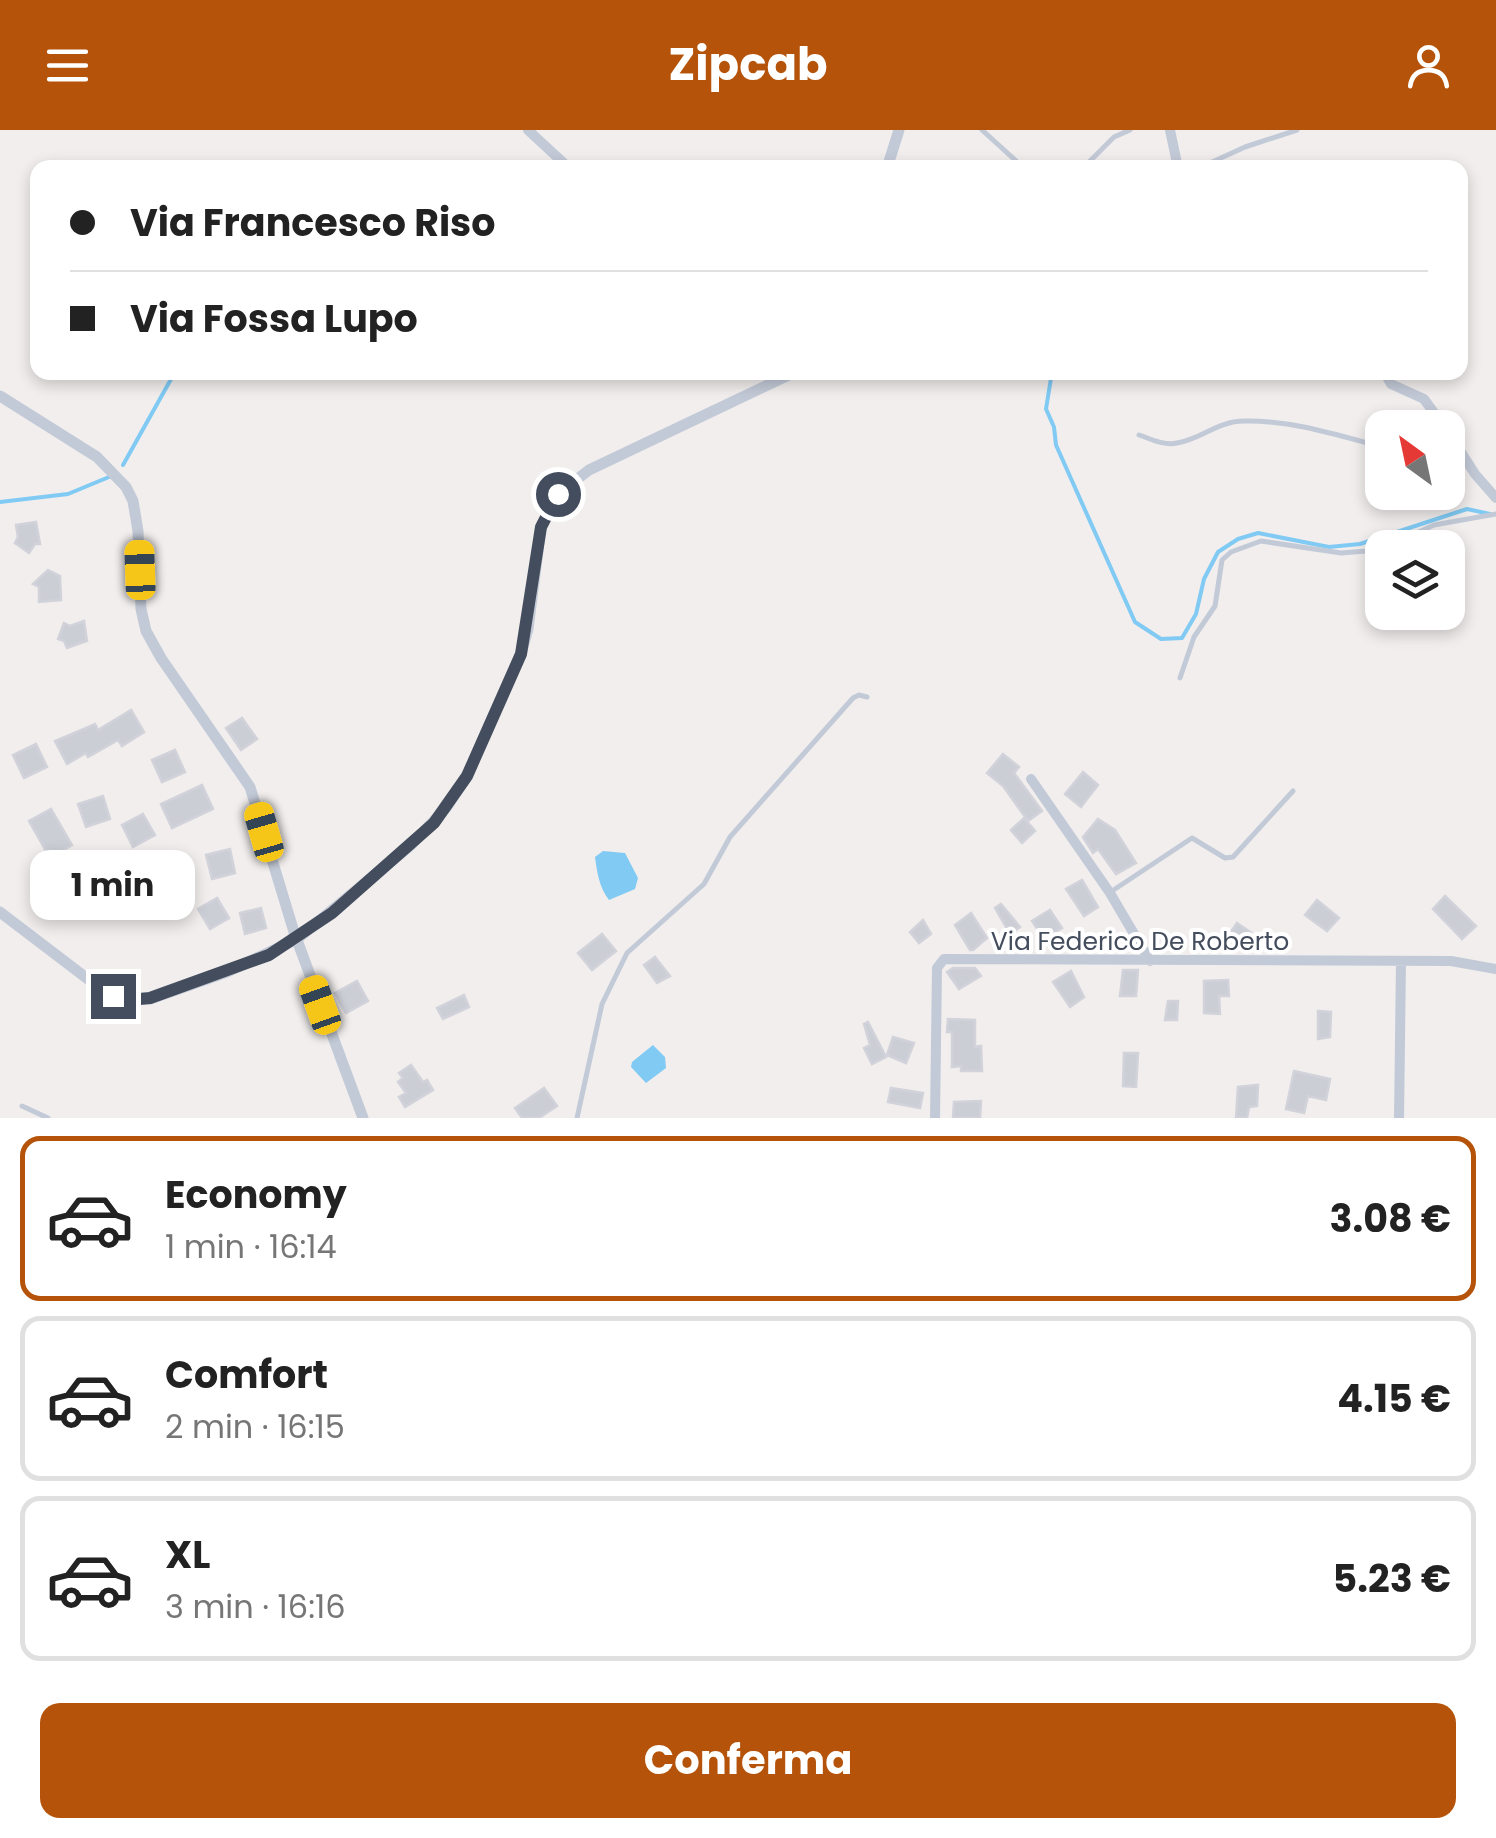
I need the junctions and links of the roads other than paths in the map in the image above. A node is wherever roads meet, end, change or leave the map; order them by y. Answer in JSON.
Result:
{"nodes":[{"id":1,"x":528,"y":130,"type":"edge"},
{"id":2,"x":900,"y":130,"type":"edge"},
{"id":3,"x":982,"y":130,"type":"edge"},
{"id":4,"x":1130,"y":130,"type":"edge"},
{"id":5,"x":1170,"y":130,"type":"edge"},
{"id":6,"x":1297,"y":130,"type":"edge"},
{"id":7,"x":560,"y":160,"type":"edge"},
{"id":8,"x":890,"y":160,"type":"edge"},
{"id":9,"x":1015,"y":160,"type":"edge"},
{"id":10,"x":1091,"y":160,"type":"edge"},
{"id":11,"x":1176,"y":160,"type":"edge"},
{"id":12,"x":1217,"y":160,"type":"edge"},
{"id":13,"x":778,"y":380,"type":"edge"},
{"id":14,"x":1389,"y":380,"type":"edge"},
{"id":15,"x":0,"y":396,"type":"edge"},
{"id":16,"x":1432,"y":410,"type":"edge"},
{"id":17,"x":1139,"y":435,"type":"dead end"},
{"id":18,"x":1365,"y":442,"type":"edge"},
{"id":19,"x":1465,"y":460,"type":"edge"},
{"id":20,"x":1465,"y":465,"type":"edge"},
{"id":21,"x":1469,"y":466,"type":"junction"},
{"id":22,"x":1496,"y":498,"type":"edge"},
{"id":23,"x":1496,"y":514,"type":"edge"},
{"id":24,"x":1180,"y":678,"type":"dead end"},
{"id":25,"x":867,"y":697,"type":"dead end"},
{"id":26,"x":1030,"y":779,"type":"dead end"},
{"id":27,"x":1292,"y":791,"type":"dead end"},
{"id":28,"x":1110,"y":893,"type":"junction"},
{"id":29,"x":0,"y":912,"type":"edge"},
{"id":30,"x":297,"y":939,"type":"junction"},
{"id":31,"x":1150,"y":961,"type":"junction"},
{"id":32,"x":1401,"y":962,"type":"junction"},
{"id":33,"x":1496,"y":968,"type":"edge"},
{"id":34,"x":22,"y":1106,"type":"dead end"},
{"id":35,"x":48,"y":1118,"type":"edge"},
{"id":36,"x":363,"y":1118,"type":"edge"},
{"id":37,"x":577,"y":1118,"type":"edge"},
{"id":38,"x":936,"y":1118,"type":"edge"},
{"id":39,"x":1399,"y":1118,"type":"edge"}],
"edges":[{"from":1,"to":7,"type":"street"},
{"from":2,"to":8,"type":"street"},
{"from":3,"to":9,"type":"lane"},
{"from":4,"to":10,"type":"lane"},
{"from":5,"to":11,"type":"street"},
{"from":6,"to":12,"type":"lane"},
{"from":13,"to":30,"type":"street"},
{"from":14,"to":16,"type":"street"},
{"from":15,"to":30,"type":"street"},
{"from":17,"to":18,"type":"lane"},
{"from":19,"to":21,"type":"street"},
{"from":20,"to":21,"type":"lane"},
{"from":21,"to":22,"type":"street"},
{"from":23,"to":24,"type":"lane"},
{"from":25,"to":37,"type":"lane"},
{"from":26,"to":28,"type":"street"},
{"from":27,"to":28,"type":"lane"},
{"from":28,"to":31,"type":"street"},
{"from":29,"to":30,"type":"street"},
{"from":30,"to":36,"type":"street"},
{"from":31,"to":32,"type":"street","name":"Via Federico De Roberto"},
{"from":31,"to":38,"type":"street","name":"Via Federico De Roberto"},
{"from":32,"to":33,"type":"street","name":"Via Federico De Roberto"},
{"from":32,"to":39,"type":"street"},
{"from":34,"to":35,"type":"lane"}]}
